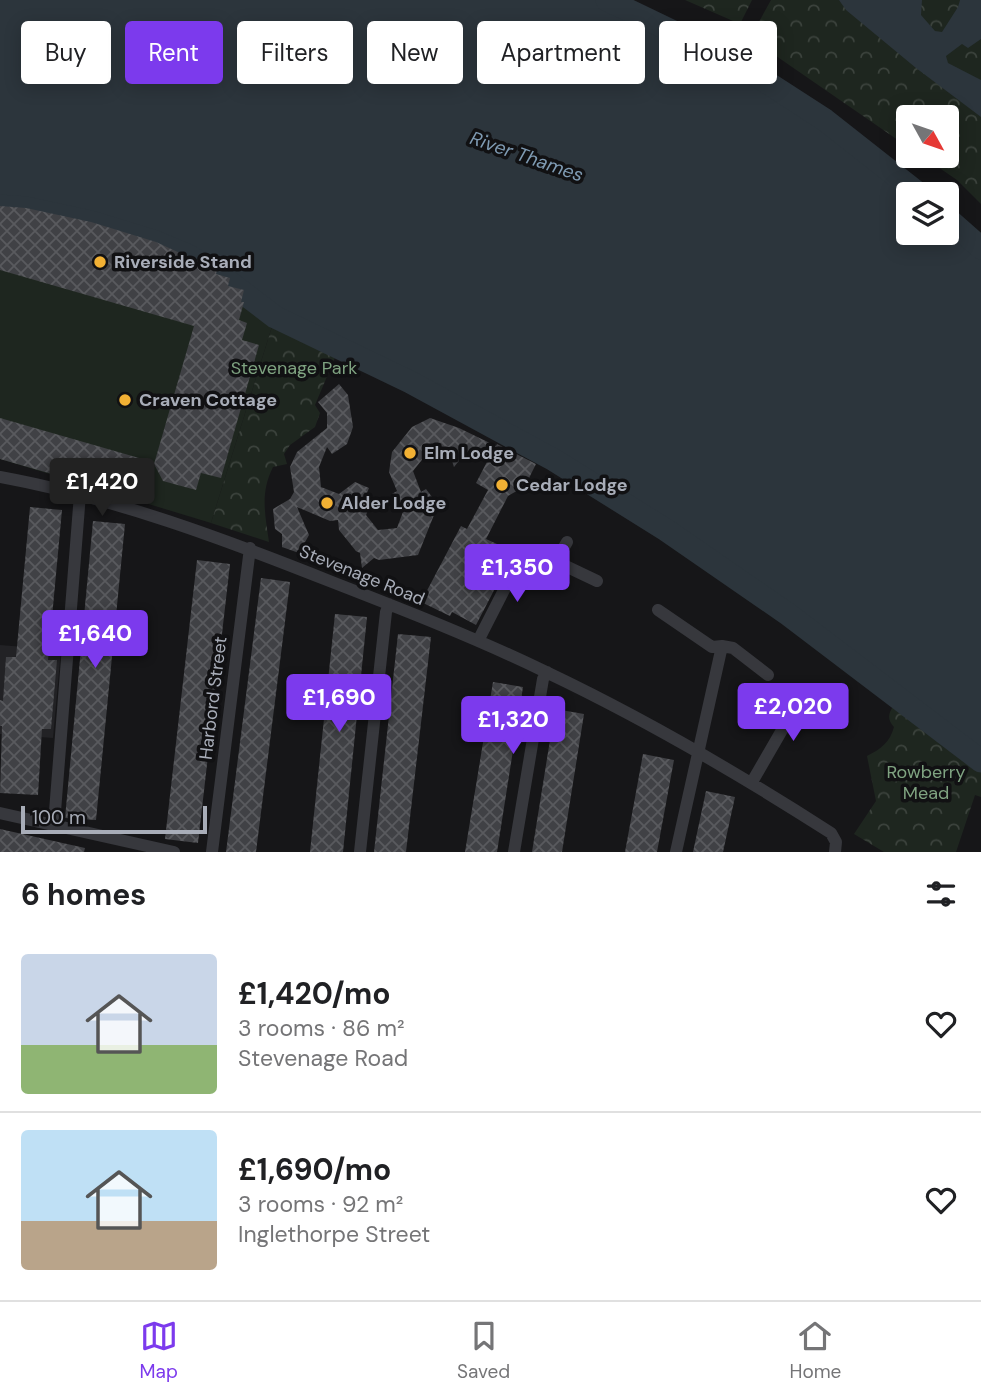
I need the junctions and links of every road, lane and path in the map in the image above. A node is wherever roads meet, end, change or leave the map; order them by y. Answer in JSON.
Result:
{"nodes":[{"id":1,"x":0,"y":477,"type":"edge"},
{"id":2,"x":80,"y":494,"type":"junction"},
{"id":3,"x":567,"y":542,"type":"dead end"},
{"id":4,"x":250,"y":548,"type":"junction"},
{"id":5,"x":556,"y":561,"type":"junction"},
{"id":6,"x":597,"y":581,"type":"dead end"},
{"id":7,"x":389,"y":604,"type":"junction"},
{"id":8,"x":658,"y":610,"type":"dead end"},
{"id":9,"x":478,"y":641,"type":"junction"},
{"id":10,"x":722,"y":646,"type":"junction"},
{"id":11,"x":547,"y":672,"type":"junction"},
{"id":12,"x":768,"y":675,"type":"dead end"},
{"id":13,"x":790,"y":715,"type":"dead end"},
{"id":14,"x":698,"y":751,"type":"junction"},
{"id":15,"x":752,"y":782,"type":"junction"},
{"id":16,"x":0,"y":813,"type":"edge"},
{"id":17,"x":54,"y":824,"type":"junction"},
{"id":18,"x":835,"y":846,"type":"edge"},
{"id":19,"x":174,"y":852,"type":"edge"},
{"id":20,"x":212,"y":852,"type":"edge"},
{"id":21,"x":360,"y":852,"type":"edge"},
{"id":22,"x":514,"y":852,"type":"edge"},
{"id":23,"x":676,"y":852,"type":"edge"}],
"edges":[{"from":1,"to":2,"type":"street","name":"Stevenage Road"},
{"from":2,"to":4,"type":"street","name":"Stevenage Road"},
{"from":2,"to":17,"type":"street"},
{"from":3,"to":5,"type":"street"},
{"from":4,"to":7,"type":"street","name":"Stevenage Road"},
{"from":4,"to":20,"type":"street","name":"Harbord Street"},
{"from":5,"to":6,"type":"street"},
{"from":5,"to":9,"type":"street"},
{"from":7,"to":9,"type":"street","name":"Stevenage Road"},
{"from":7,"to":21,"type":"street"},
{"from":8,"to":10,"type":"street"},
{"from":9,"to":11,"type":"street","name":"Stevenage Road"},
{"from":10,"to":12,"type":"street"},
{"from":10,"to":14,"type":"street"},
{"from":11,"to":14,"type":"street","name":"Stevenage Road"},
{"from":11,"to":22,"type":"street"},
{"from":13,"to":15,"type":"street"},
{"from":14,"to":15,"type":"street","name":"Stevenage Road"},
{"from":14,"to":23,"type":"street"},
{"from":15,"to":18,"type":"street","name":"Stevenage Road"},
{"from":16,"to":17,"type":"street"},
{"from":17,"to":19,"type":"street"}]}
